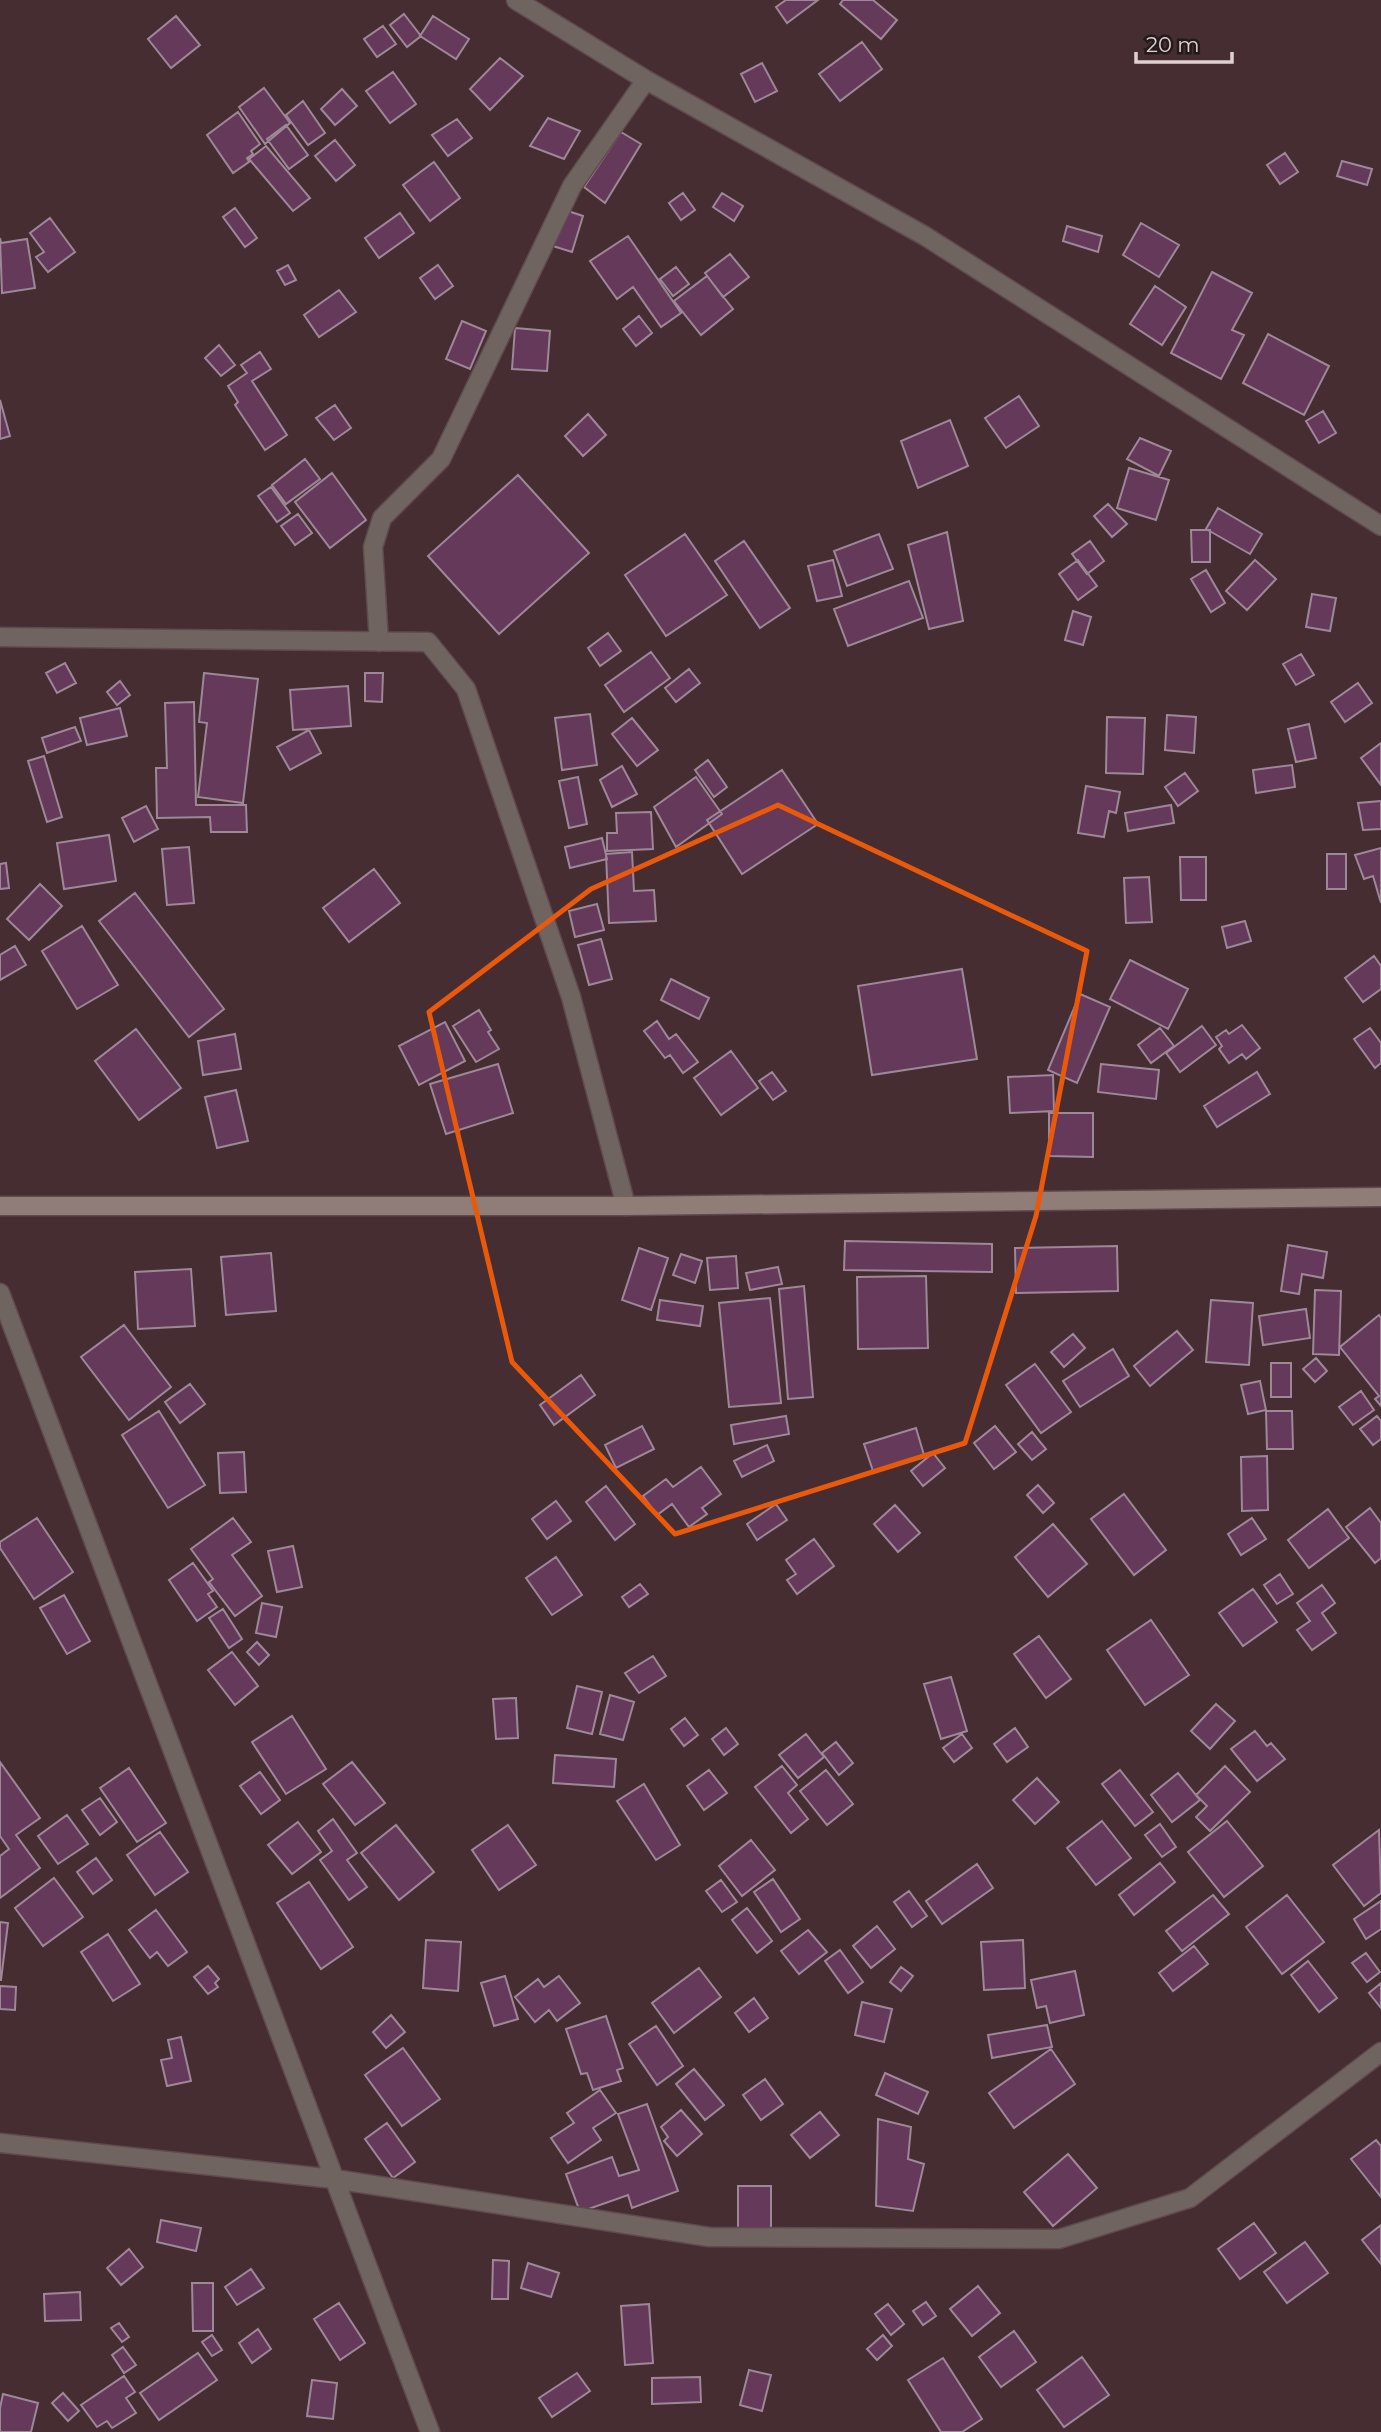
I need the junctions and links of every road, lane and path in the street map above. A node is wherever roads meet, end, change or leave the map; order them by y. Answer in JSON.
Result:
{"nodes":[{"id":1,"x":516,"y":0,"type":"edge"},
{"id":2,"x":646,"y":80,"type":"junction"},
{"id":3,"x":1381,"y":526,"type":"edge"},
{"id":4,"x":0,"y":638,"type":"edge"},
{"id":5,"x":379,"y":642,"type":"junction"},
{"id":6,"x":1381,"y":1196,"type":"edge"},
{"id":7,"x":0,"y":1206,"type":"edge"},
{"id":8,"x":626,"y":1206,"type":"junction"},
{"id":9,"x":0,"y":1293,"type":"edge"},
{"id":10,"x":1381,"y":2052,"type":"edge"},
{"id":11,"x":0,"y":2143,"type":"edge"},
{"id":12,"x":334,"y":2179,"type":"junction"},
{"id":13,"x":430,"y":2432,"type":"edge"}],
"edges":[{"from":1,"to":2,"type":"street"},
{"from":2,"to":3,"type":"street"},
{"from":2,"to":5,"type":"street"},
{"from":4,"to":5,"type":"street"},
{"from":5,"to":8,"type":"street"},
{"from":6,"to":8,"type":"main road"},
{"from":7,"to":8,"type":"main road"},
{"from":9,"to":12,"type":"street"},
{"from":10,"to":12,"type":"street"},
{"from":11,"to":12,"type":"street"},
{"from":12,"to":13,"type":"street"}]}
